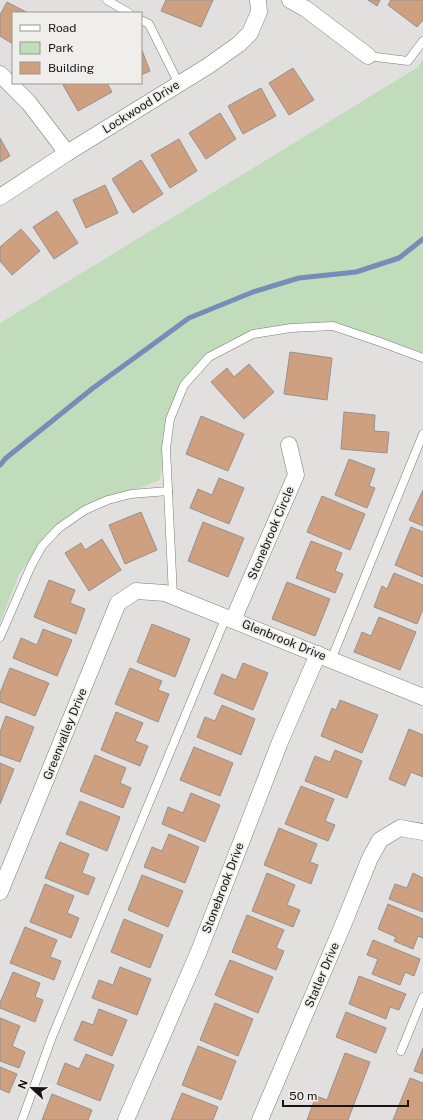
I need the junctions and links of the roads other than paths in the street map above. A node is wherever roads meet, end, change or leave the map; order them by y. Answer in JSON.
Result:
{"nodes":[{"id":1,"x":107,"y":0,"type":"edge"},
{"id":2,"x":258,"y":0,"type":"edge"},
{"id":3,"x":290,"y":0,"type":"edge"},
{"id":4,"x":127,"y":12,"type":"edge"},
{"id":5,"x":142,"y":20,"type":"edge"},
{"id":6,"x":423,"y":41,"type":"edge"},
{"id":7,"x":368,"y":56,"type":"joint"},
{"id":8,"x":0,"y":74,"type":"edge"},
{"id":9,"x":179,"y":84,"type":"junction"},
{"id":10,"x":67,"y":153,"type":"junction"},
{"id":11,"x":0,"y":197,"type":"edge"},
{"id":12,"x":423,"y":358,"type":"edge"},
{"id":13,"x":423,"y":434,"type":"edge"},
{"id":14,"x":289,"y":445,"type":"dead end"},
{"id":15,"x":168,"y":491,"type":"junction"},
{"id":16,"x":143,"y":591,"type":"joint"},
{"id":17,"x":173,"y":596,"type":"junction"},
{"id":18,"x":230,"y":619,"type":"junction"},
{"id":19,"x":0,"y":637,"type":"edge"},
{"id":20,"x":325,"y":657,"type":"junction"},
{"id":21,"x":423,"y":697,"type":"edge"},
{"id":22,"x":423,"y":832,"type":"edge"},
{"id":23,"x":0,"y":892,"type":"edge"},
{"id":24,"x":423,"y":997,"type":"edge"},
{"id":25,"x":401,"y":1052,"type":"dead end"},
{"id":26,"x":22,"y":1120,"type":"edge"},
{"id":27,"x":126,"y":1120,"type":"edge"},
{"id":28,"x":260,"y":1120,"type":"edge"}],
"edges":[{"from":1,"to":4,"type":"lane"},
{"from":2,"to":9,"type":"street","name":"Lockwood Drive"},
{"from":3,"to":7,"type":"street"},
{"from":5,"to":9,"type":"lane"},
{"from":6,"to":7,"type":"lane"},
{"from":8,"to":10,"type":"street"},
{"from":9,"to":10,"type":"street","name":"Lockwood Drive"},
{"from":10,"to":11,"type":"street","name":"Lockwood Drive"},
{"from":12,"to":15,"type":"lane"},
{"from":13,"to":20,"type":"lane"},
{"from":14,"to":18,"type":"street","name":"Stonebrook Circle"},
{"from":15,"to":17,"type":"lane"},
{"from":15,"to":19,"type":"lane"},
{"from":16,"to":17,"type":"street","name":"Glenbrook Drive"},
{"from":16,"to":23,"type":"street","name":"Greenvalley Drive"},
{"from":17,"to":18,"type":"street","name":"Glenbrook Drive"},
{"from":18,"to":20,"type":"street","name":"Glenbrook Drive"},
{"from":18,"to":26,"type":"lane"},
{"from":20,"to":21,"type":"street","name":"Glenbrook Drive"},
{"from":20,"to":27,"type":"street","name":"Stonebrook Drive"},
{"from":22,"to":28,"type":"street","name":"Statler Drive"},
{"from":24,"to":25,"type":"lane"}]}
